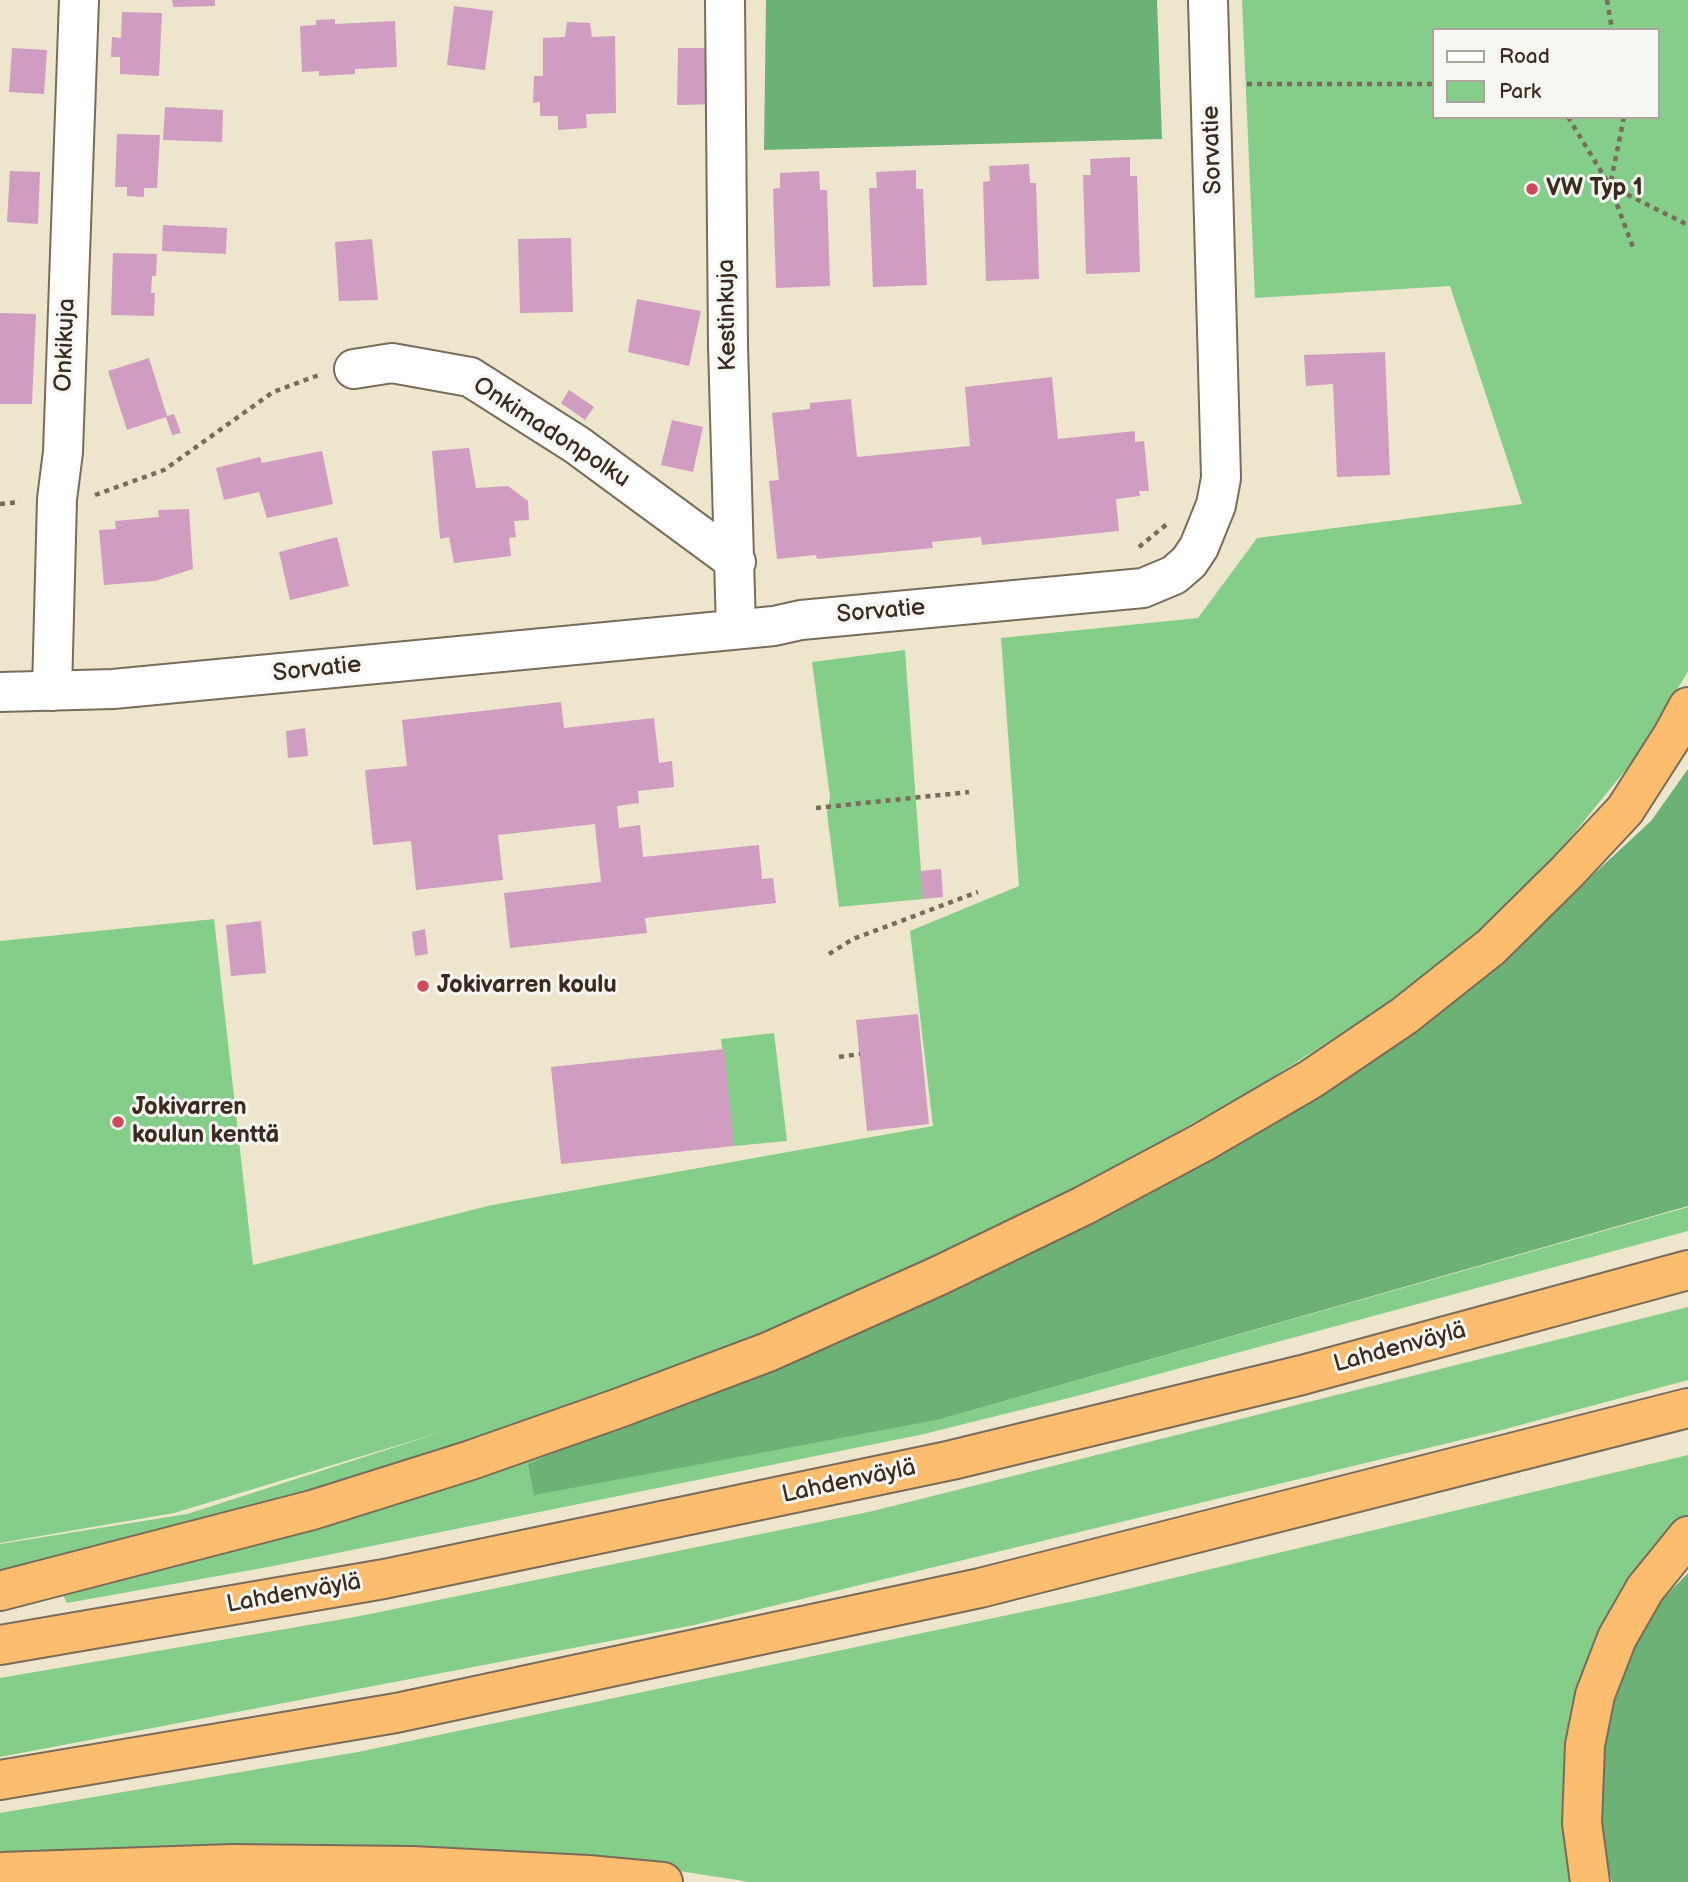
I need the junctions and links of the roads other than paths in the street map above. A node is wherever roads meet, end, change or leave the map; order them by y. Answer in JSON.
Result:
{"nodes":[{"id":1,"x":79,"y":0,"type":"edge"},
{"id":2,"x":725,"y":0,"type":"edge"},
{"id":3,"x":1208,"y":0,"type":"edge"},
{"id":4,"x":354,"y":369,"type":"road end"},
{"id":5,"x":736,"y":562,"type":"junction"},
{"id":6,"x":736,"y":629,"type":"junction"},
{"id":7,"x":52,"y":691,"type":"junction"},
{"id":8,"x":0,"y":692,"type":"edge"},
{"id":9,"x":1688,"y":707,"type":"edge"},
{"id":10,"x":1688,"y":1270,"type":"edge"},
{"id":11,"x":1688,"y":1408,"type":"edge"},
{"id":12,"x":1688,"y":1536,"type":"edge"},
{"id":13,"x":0,"y":1591,"type":"edge"},
{"id":14,"x":0,"y":1645,"type":"edge"},
{"id":15,"x":0,"y":1780,"type":"edge"},
{"id":16,"x":0,"y":1872,"type":"edge"},
{"id":17,"x":663,"y":1882,"type":"edge"},
{"id":18,"x":1590,"y":1882,"type":"edge"}],
"edges":[{"from":1,"to":7,"type":"street","name":"Onkikuja"},
{"from":2,"to":5,"type":"street","name":"Kestinkuja"},
{"from":3,"to":6,"type":"street","name":"Sorvatie"},
{"from":4,"to":5,"type":"street","name":"Onkimadonpolku"},
{"from":5,"to":6,"type":"street","name":"Kestinkuja"},
{"from":6,"to":7,"type":"street","name":"Sorvatie"},
{"from":7,"to":8,"type":"street","name":"Sorvatie"},
{"from":9,"to":13,"type":"highway"},
{"from":10,"to":14,"type":"highway","name":"Lahdenväylä"},
{"from":11,"to":15,"type":"highway"},
{"from":12,"to":18,"type":"highway"},
{"from":16,"to":17,"type":"highway"}]}
